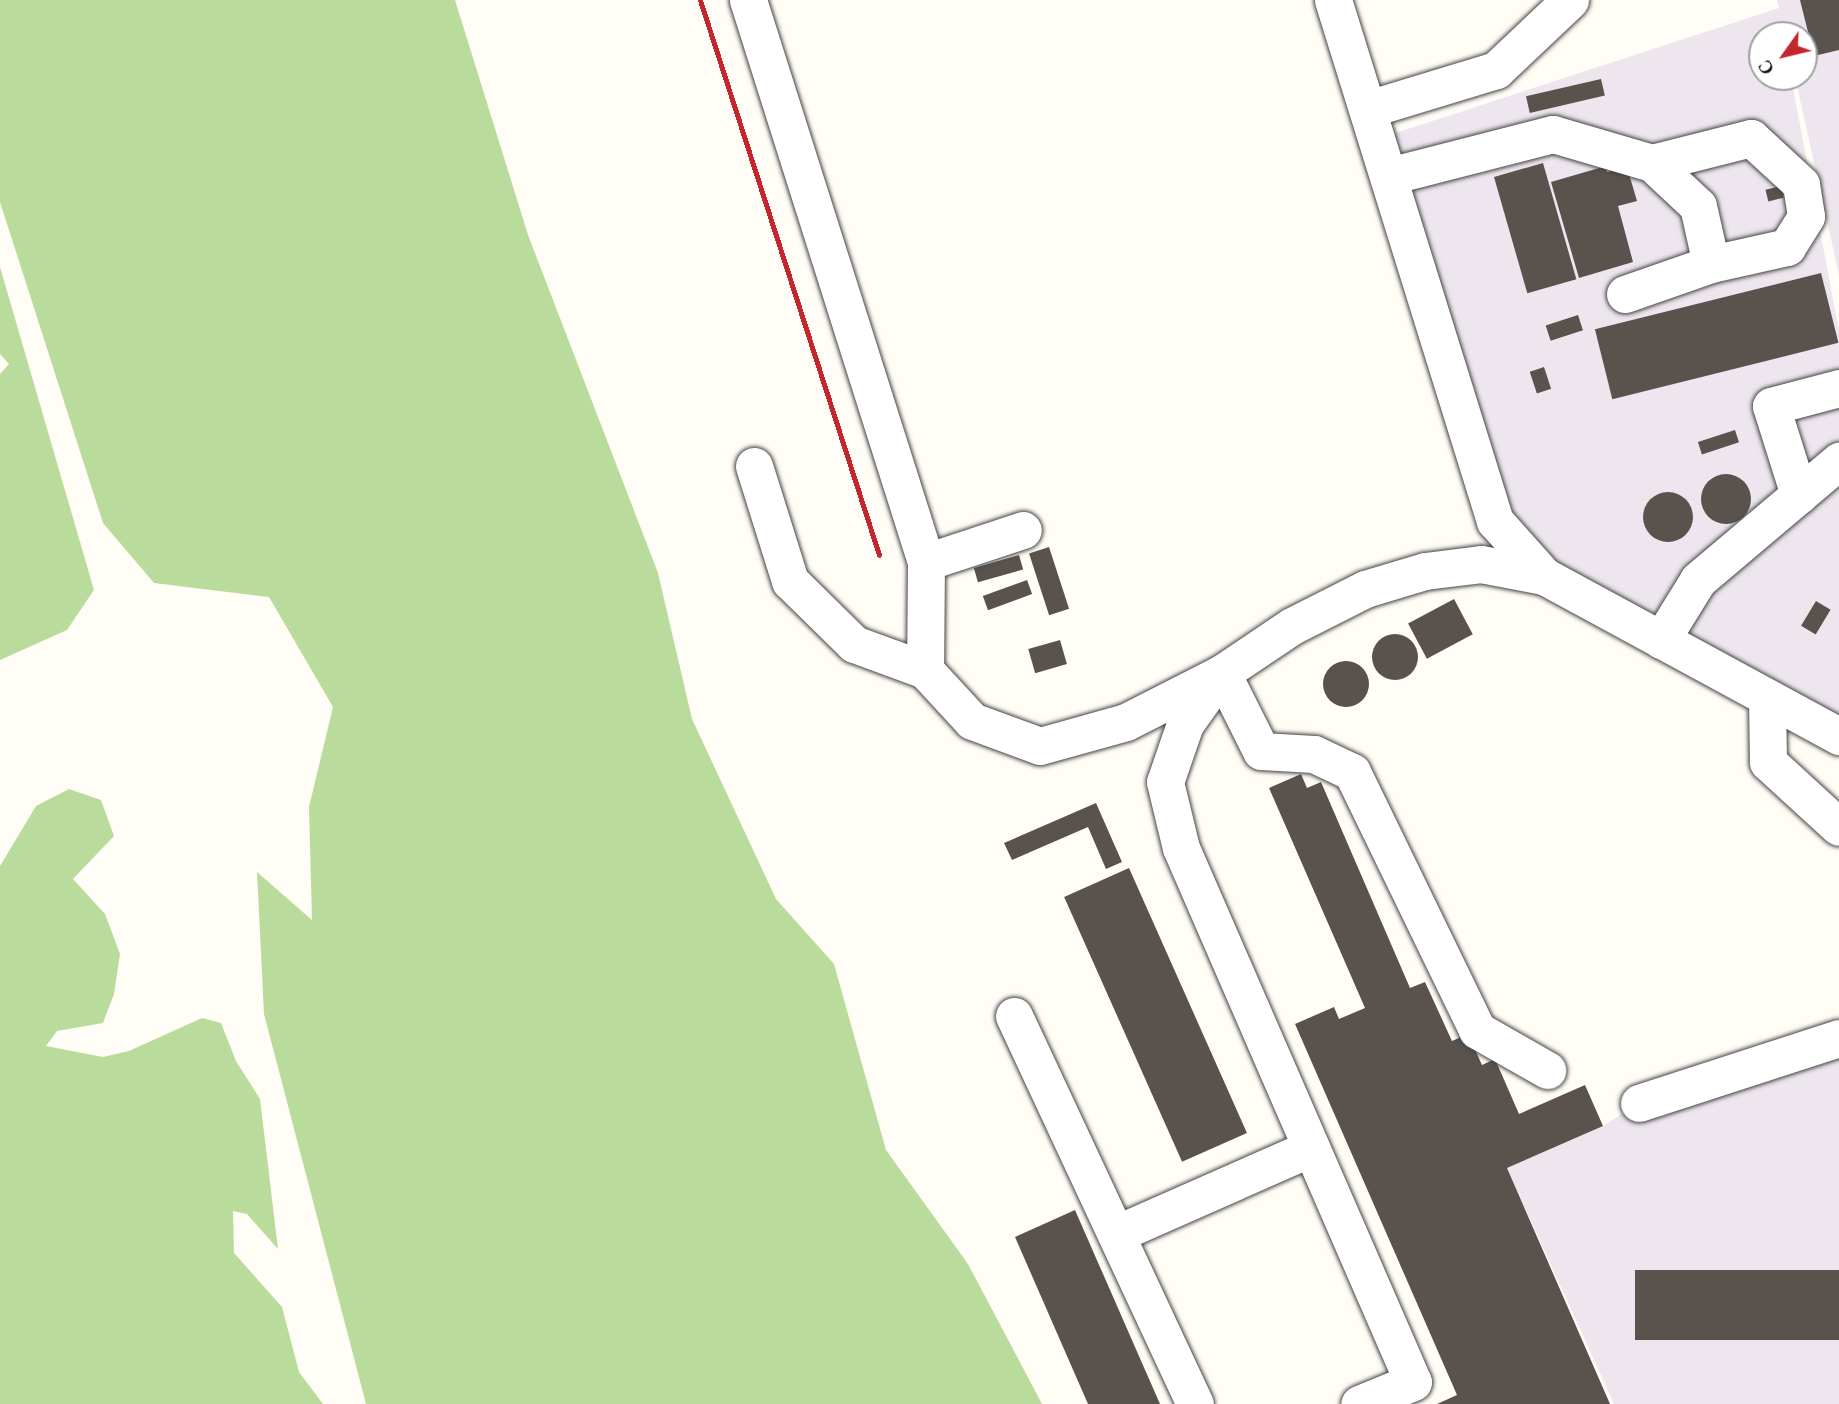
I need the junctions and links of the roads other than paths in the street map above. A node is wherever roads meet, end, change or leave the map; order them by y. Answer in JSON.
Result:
{"nodes":[{"id":1,"x":748,"y":0,"type":"edge"},
{"id":2,"x":1333,"y":0,"type":"edge"},
{"id":3,"x":1570,"y":0,"type":"edge"},
{"id":4,"x":1368,"y":109,"type":"junction"},
{"id":5,"x":1652,"y":163,"type":"junction"},
{"id":6,"x":1389,"y":176,"type":"junction"},
{"id":7,"x":1711,"y":264,"type":"junction"},
{"id":8,"x":1625,"y":294,"type":"dead end"},
{"id":9,"x":1839,"y":388,"type":"edge"},
{"id":10,"x":1839,"y":461,"type":"edge"},
{"id":11,"x":754,"y":466,"type":"dead end"},
{"id":12,"x":1799,"y":495,"type":"junction"},
{"id":13,"x":1023,"y":530,"type":"dead end"},
{"id":14,"x":926,"y":562,"type":"junction"},
{"id":15,"x":1544,"y":576,"type":"junction"},
{"id":16,"x":1661,"y":640,"type":"junction"},
{"id":17,"x":925,"y":670,"type":"junction"},
{"id":18,"x":1222,"y":673,"type":"junction"},
{"id":19,"x":1766,"y":698,"type":"junction"},
{"id":20,"x":1839,"y":736,"type":"edge"},
{"id":21,"x":1839,"y":827,"type":"edge"},
{"id":22,"x":1014,"y":1016,"type":"dead end"},
{"id":23,"x":1839,"y":1038,"type":"edge"},
{"id":24,"x":1547,"y":1070,"type":"dead end"},
{"id":25,"x":1639,"y":1103,"type":"dead end"},
{"id":26,"x":1311,"y":1148,"type":"junction"},
{"id":27,"x":1118,"y":1233,"type":"junction"},
{"id":28,"x":1195,"y":1404,"type":"edge"},
{"id":29,"x":1359,"y":1404,"type":"edge"}],
"edges":[{"from":1,"to":14,"type":"lane"},
{"from":2,"to":4,"type":"lane"},
{"from":3,"to":4,"type":"lane"},
{"from":4,"to":6,"type":"lane"},
{"from":5,"to":6,"type":"lane"},
{"from":5,"to":7,"type":"lane"},
{"from":5,"to":7,"type":"lane"},
{"from":6,"to":15,"type":"lane"},
{"from":7,"to":8,"type":"lane"},
{"from":9,"to":12,"type":"lane"},
{"from":10,"to":12,"type":"lane"},
{"from":11,"to":17,"type":"lane"},
{"from":12,"to":16,"type":"lane"},
{"from":13,"to":14,"type":"lane"},
{"from":14,"to":17,"type":"lane"},
{"from":15,"to":16,"type":"lane"},
{"from":15,"to":18,"type":"lane"},
{"from":16,"to":19,"type":"lane"},
{"from":17,"to":18,"type":"lane"},
{"from":18,"to":24,"type":"lane"},
{"from":18,"to":26,"type":"lane"},
{"from":19,"to":20,"type":"lane"},
{"from":19,"to":21,"type":"lane"},
{"from":22,"to":27,"type":"lane"},
{"from":23,"to":25,"type":"lane"},
{"from":26,"to":27,"type":"lane"},
{"from":26,"to":29,"type":"lane"},
{"from":27,"to":28,"type":"lane"}]}
